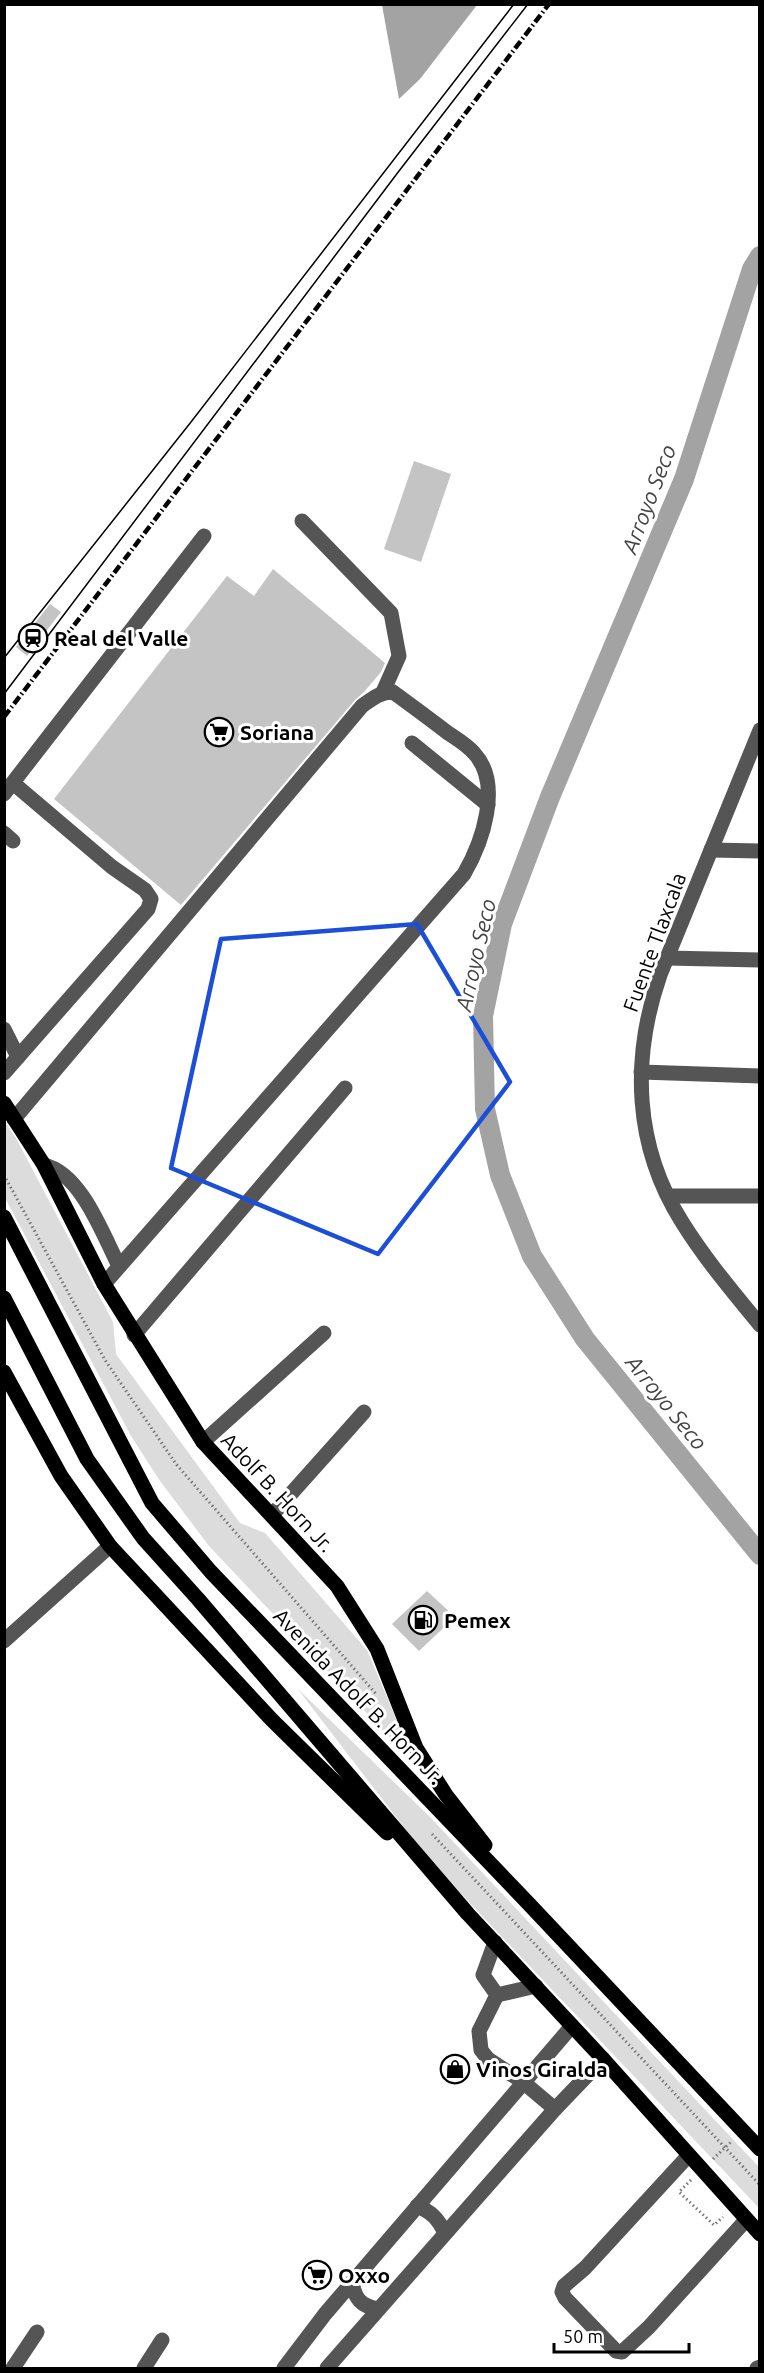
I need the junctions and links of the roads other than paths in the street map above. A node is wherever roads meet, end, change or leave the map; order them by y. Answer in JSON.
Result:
{"nodes":[{"id":1,"x":302,"y":521,"type":"dead end"},
{"id":2,"x":204,"y":536,"type":"dead end"},
{"id":3,"x":383,"y":692,"type":"junction"},
{"id":4,"x":758,"y":738,"type":"edge"},
{"id":5,"x":412,"y":743,"type":"dead end"},
{"id":6,"x":9,"y":788,"type":"edge"},
{"id":7,"x":488,"y":805,"type":"junction"},
{"id":8,"x":711,"y":850,"type":"junction"},
{"id":9,"x":759,"y":851,"type":"edge"},
{"id":10,"x":666,"y":958,"type":"junction"},
{"id":11,"x":759,"y":960,"type":"edge"},
{"id":12,"x":4,"y":1029,"type":"edge"},
{"id":13,"x":18,"y":1057,"type":"junction"},
{"id":14,"x":641,"y":1072,"type":"junction"},
{"id":15,"x":4,"y":1073,"type":"edge"},
{"id":16,"x":759,"y":1076,"type":"edge"},
{"id":17,"x":345,"y":1088,"type":"dead end"},
{"id":18,"x":4,"y":1103,"type":"edge"},
{"id":19,"x":14,"y":1119,"type":"junction"},
{"id":20,"x":44,"y":1165,"type":"junction"},
{"id":21,"x":668,"y":1196,"type":"junction"},
{"id":22,"x":759,"y":1196,"type":"edge"},
{"id":23,"x":4,"y":1217,"type":"edge"},
{"id":24,"x":119,"y":1266,"type":"junction"},
{"id":25,"x":104,"y":1284,"type":"junction"},
{"id":26,"x":4,"y":1299,"type":"edge"},
{"id":27,"x":752,"y":1306,"type":"edge"},
{"id":28,"x":759,"y":1325,"type":"edge"},
{"id":29,"x":324,"y":1333,"type":"dead end"},
{"id":30,"x":134,"y":1335,"type":"junction"},
{"id":31,"x":4,"y":1372,"type":"edge"},
{"id":32,"x":364,"y":1412,"type":"dead end"},
{"id":33,"x":203,"y":1442,"type":"junction"},
{"id":34,"x":272,"y":1515,"type":"junction"},
{"id":35,"x":110,"y":1546,"type":"junction"},
{"id":36,"x":4,"y":1641,"type":"edge"},
{"id":37,"x":528,"y":1903,"type":"junction"},
{"id":38,"x":468,"y":1914,"type":"junction"},
{"id":39,"x":495,"y":1942,"type":"junction"},
{"id":40,"x":536,"y":1986,"type":"junction"},
{"id":41,"x":497,"y":1995,"type":"junction"},
{"id":42,"x":572,"y":2026,"type":"junction"},
{"id":43,"x":603,"y":2059,"type":"junction"},
{"id":44,"x":523,"y":2082,"type":"junction"},
{"id":45,"x":555,"y":2109,"type":"junction"},
{"id":46,"x":759,"y":2149,"type":"edge"},
{"id":47,"x":689,"y":2155,"type":"junction"},
{"id":48,"x":417,"y":2206,"type":"junction"},
{"id":49,"x":746,"y":2220,"type":"junction"},
{"id":50,"x":446,"y":2234,"type":"junction"},
{"id":51,"x":759,"y":2234,"type":"edge"},
{"id":52,"x":352,"y":2282,"type":"junction"},
{"id":53,"x":378,"y":2309,"type":"junction"},
{"id":54,"x":37,"y":2332,"type":"dead end"},
{"id":55,"x":162,"y":2340,"type":"dead end"},
{"id":56,"x":13,"y":2368,"type":"edge"},
{"id":57,"x":144,"y":2368,"type":"edge"},
{"id":58,"x":284,"y":2368,"type":"edge"},
{"id":59,"x":327,"y":2368,"type":"edge"}],
"edges":[{"from":1,"to":3,"type":"street"},
{"from":2,"to":6,"type":"street"},
{"from":3,"to":7,"type":"street"},
{"from":3,"to":19,"type":"street"},
{"from":4,"to":8,"type":"street","name":"Fuente Tlaxcala"},
{"from":5,"to":7,"type":"street"},
{"from":6,"to":13,"type":"street"},
{"from":7,"to":24,"type":"street"},
{"from":8,"to":9,"type":"street"},
{"from":8,"to":10,"type":"street","name":"Fuente Tlaxcala"},
{"from":10,"to":11,"type":"street"},
{"from":10,"to":14,"type":"street","name":"Fuente Tlaxcala"},
{"from":12,"to":13,"type":"street"},
{"from":13,"to":15,"type":"street"},
{"from":14,"to":16,"type":"street"},
{"from":14,"to":21,"type":"street","name":"Fuente Tlaxcala"},
{"from":17,"to":30,"type":"street"},
{"from":18,"to":19,"type":"main road","name":"Adolf B. Horn Jr."},
{"from":19,"to":20,"type":"main road","name":"Adolf B. Horn Jr."},
{"from":20,"to":24,"type":"street"},
{"from":20,"to":25,"type":"main road","name":"Adolf B. Horn Jr."},
{"from":21,"to":22,"type":"street"},
{"from":21,"to":27,"type":"street","name":"Fuente Tlaxcala"},
{"from":23,"to":37,"type":"main road","name":"Avenida Adolf B. Horn Jr."},
{"from":24,"to":25,"type":"street"},
{"from":25,"to":30,"type":"main road","name":"Adolf B. Horn Jr."},
{"from":26,"to":38,"type":"main road"},
{"from":27,"to":28,"type":"street","name":"Fuente Tlaxcala"},
{"from":29,"to":33,"type":"street"},
{"from":30,"to":33,"type":"main road","name":"Adolf B. Horn Jr."},
{"from":31,"to":35,"type":"main road"},
{"from":32,"to":34,"type":"street"},
{"from":33,"to":34,"type":"main road","name":"Adolf B. Horn Jr."},
{"from":34,"to":37,"type":"main road","name":"Adolf B. Horn Jr."},
{"from":35,"to":36,"type":"street"},
{"from":35,"to":38,"type":"main road"},
{"from":37,"to":46,"type":"main road","name":"Avenida Adolf B. Horn Jr."},
{"from":38,"to":39,"type":"main road"},
{"from":39,"to":40,"type":"main road"},
{"from":39,"to":41,"type":"street"},
{"from":40,"to":41,"type":"street"},
{"from":40,"to":42,"type":"main road"},
{"from":41,"to":44,"type":"street"},
{"from":42,"to":43,"type":"main road"},
{"from":42,"to":44,"type":"street"},
{"from":43,"to":45,"type":"street"},
{"from":43,"to":47,"type":"main road"},
{"from":44,"to":45,"type":"street"},
{"from":44,"to":48,"type":"street"},
{"from":45,"to":50,"type":"street"},
{"from":47,"to":49,"type":"main road"},
{"from":47,"to":49,"type":"street"},
{"from":48,"to":50,"type":"street"},
{"from":48,"to":52,"type":"street"},
{"from":49,"to":51,"type":"main road"},
{"from":50,"to":53,"type":"street"},
{"from":52,"to":53,"type":"street"},
{"from":52,"to":58,"type":"street"},
{"from":53,"to":59,"type":"street"},
{"from":54,"to":56,"type":"street"},
{"from":55,"to":57,"type":"street"}]}
